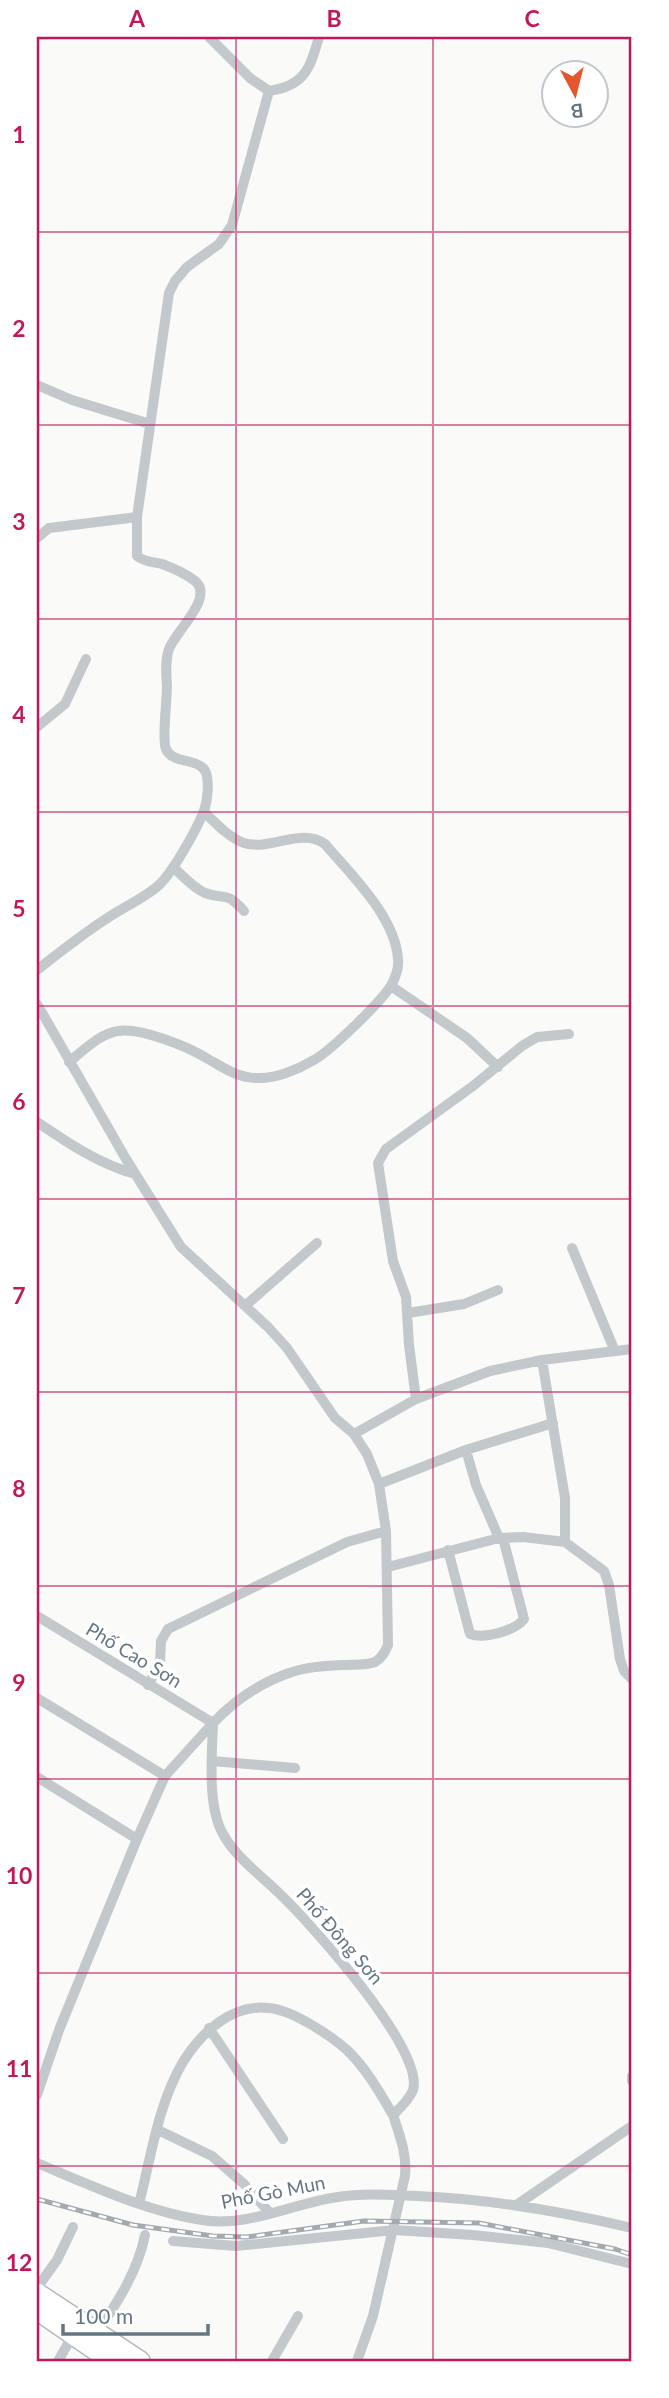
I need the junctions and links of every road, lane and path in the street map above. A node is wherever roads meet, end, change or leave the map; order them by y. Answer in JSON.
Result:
{"nodes":[{"id":1,"x":209,"y":37,"type":"edge"},
{"id":2,"x":319,"y":37,"type":"edge"},
{"id":3,"x":269,"y":91,"type":"junction"},
{"id":4,"x":37,"y":385,"type":"edge"},
{"id":5,"x":150,"y":424,"type":"junction"},
{"id":6,"x":137,"y":517,"type":"junction"},
{"id":7,"x":37,"y":538,"type":"edge"},
{"id":8,"x":86,"y":659,"type":"dead end"},
{"id":9,"x":37,"y":727,"type":"edge"},
{"id":10,"x":204,"y":812,"type":"junction"},
{"id":11,"x":173,"y":867,"type":"junction"},
{"id":12,"x":244,"y":911,"type":"dead end"},
{"id":13,"x":37,"y":970,"type":"edge"},
{"id":14,"x":391,"y":986,"type":"junction"},
{"id":15,"x":37,"y":1004,"type":"edge"},
{"id":16,"x":569,"y":1034,"type":"dead end"},
{"id":17,"x":69,"y":1062,"type":"junction"},
{"id":18,"x":498,"y":1067,"type":"junction"},
{"id":19,"x":37,"y":1122,"type":"edge"},
{"id":20,"x":135,"y":1174,"type":"junction"},
{"id":21,"x":317,"y":1243,"type":"dead end"},
{"id":22,"x":572,"y":1248,"type":"dead end"},
{"id":23,"x":498,"y":1290,"type":"dead end"},
{"id":24,"x":246,"y":1305,"type":"junction"},
{"id":25,"x":408,"y":1313,"type":"junction"},
{"id":26,"x":614,"y":1349,"type":"junction"},
{"id":27,"x":632,"y":1349,"type":"edge"},
{"id":28,"x":542,"y":1360,"type":"junction"},
{"id":29,"x":416,"y":1399,"type":"junction"},
{"id":30,"x":553,"y":1423,"type":"junction"},
{"id":31,"x":354,"y":1434,"type":"junction"},
{"id":32,"x":466,"y":1450,"type":"junction"},
{"id":33,"x":379,"y":1484,"type":"junction"},
{"id":34,"x":386,"y":1531,"type":"junction"},
{"id":35,"x":501,"y":1538,"type":"junction"},
{"id":36,"x":565,"y":1542,"type":"junction"},
{"id":37,"x":448,"y":1550,"type":"junction"},
{"id":38,"x":388,"y":1567,"type":"junction"},
{"id":39,"x":37,"y":1616,"type":"edge"},
{"id":40,"x":632,"y":1679,"type":"edge"},
{"id":41,"x":148,"y":1685,"type":"junction"},
{"id":42,"x":37,"y":1698,"type":"edge"},
{"id":43,"x":213,"y":1723,"type":"junction"},
{"id":44,"x":212,"y":1761,"type":"junction"},
{"id":45,"x":295,"y":1768,"type":"dead end"},
{"id":46,"x":165,"y":1776,"type":"junction"},
{"id":47,"x":37,"y":1777,"type":"edge"},
{"id":48,"x":137,"y":1839,"type":"junction"},
{"id":49,"x":209,"y":2028,"type":"junction"},
{"id":50,"x":37,"y":2095,"type":"edge"},
{"id":51,"x":393,"y":2115,"type":"junction"},
{"id":52,"x":632,"y":2126,"type":"edge"},
{"id":53,"x":158,"y":2130,"type":"junction"},
{"id":54,"x":283,"y":2139,"type":"dead end"},
{"id":55,"x":37,"y":2163,"type":"edge"},
{"id":56,"x":400,"y":2195,"type":"junction"},
{"id":57,"x":139,"y":2204,"type":"junction"},
{"id":58,"x":518,"y":2204,"type":"junction"},
{"id":59,"x":269,"y":2212,"type":"junction"},
{"id":60,"x":73,"y":2227,"type":"dead end"},
{"id":61,"x":632,"y":2228,"type":"edge"},
{"id":62,"x":394,"y":2230,"type":"junction"},
{"id":63,"x":145,"y":2235,"type":"dead end"},
{"id":64,"x":173,"y":2241,"type":"dead end"},
{"id":65,"x":632,"y":2264,"type":"edge"},
{"id":66,"x":37,"y":2290,"type":"edge"},
{"id":67,"x":37,"y":2310,"type":"edge"},
{"id":68,"x":298,"y":2316,"type":"dead end"},
{"id":69,"x":97,"y":2333,"type":"junction"},
{"id":70,"x":73,"y":2335,"type":"junction"},
{"id":71,"x":104,"y":2359,"type":"edge"},
{"id":72,"x":58,"y":2361,"type":"edge"},
{"id":73,"x":140,"y":2361,"type":"edge"},
{"id":74,"x":272,"y":2361,"type":"edge"},
{"id":75,"x":357,"y":2361,"type":"edge"}],
"edges":[{"from":1,"to":3,"type":"street"},
{"from":2,"to":3,"type":"street"},
{"from":3,"to":5,"type":"street"},
{"from":4,"to":5,"type":"street"},
{"from":5,"to":6,"type":"street"},
{"from":6,"to":7,"type":"street"},
{"from":6,"to":10,"type":"street"},
{"from":8,"to":9,"type":"street"},
{"from":10,"to":11,"type":"street"},
{"from":10,"to":14,"type":"street"},
{"from":11,"to":12,"type":"street"},
{"from":11,"to":13,"type":"street"},
{"from":14,"to":17,"type":"street"},
{"from":14,"to":18,"type":"street"},
{"from":15,"to":17,"type":"street"},
{"from":16,"to":18,"type":"street"},
{"from":17,"to":20,"type":"street"},
{"from":18,"to":25,"type":"street"},
{"from":19,"to":20,"type":"street"},
{"from":20,"to":24,"type":"street"},
{"from":21,"to":24,"type":"street"},
{"from":22,"to":26,"type":"street"},
{"from":23,"to":25,"type":"street"},
{"from":24,"to":31,"type":"street"},
{"from":25,"to":29,"type":"street"},
{"from":26,"to":27,"type":"street"},
{"from":26,"to":28,"type":"street"},
{"from":28,"to":29,"type":"street"},
{"from":28,"to":30,"type":"street"},
{"from":29,"to":31,"type":"street"},
{"from":30,"to":32,"type":"street"},
{"from":30,"to":36,"type":"street"},
{"from":31,"to":33,"type":"street"},
{"from":32,"to":33,"type":"street"},
{"from":32,"to":35,"type":"street"},
{"from":33,"to":34,"type":"street"},
{"from":34,"to":38,"type":"street"},
{"from":34,"to":41,"type":"street"},
{"from":35,"to":36,"type":"street"},
{"from":35,"to":37,"type":"street"},
{"from":35,"to":37,"type":"street"},
{"from":36,"to":40,"type":"street"},
{"from":37,"to":38,"type":"street"},
{"from":38,"to":43,"type":"street"},
{"from":39,"to":41,"type":"street","name":"Phố Cao Sơn"},
{"from":41,"to":43,"type":"street","name":"Phố Cao Sơn"},
{"from":42,"to":46,"type":"street"},
{"from":43,"to":44,"type":"street","name":"Phố Đông Sơn"},
{"from":43,"to":46,"type":"street"},
{"from":44,"to":45,"type":"street"},
{"from":44,"to":51,"type":"street","name":"Phố Đông Sơn"},
{"from":46,"to":48,"type":"street"},
{"from":47,"to":48,"type":"street"},
{"from":48,"to":50,"type":"street"},
{"from":49,"to":51,"type":"street"},
{"from":49,"to":53,"type":"street"},
{"from":49,"to":54,"type":"street"},
{"from":51,"to":56,"type":"street"},
{"from":52,"to":58,"type":"street"},
{"from":53,"to":57,"type":"street"},
{"from":53,"to":59,"type":"street"},
{"from":55,"to":57,"type":"street","name":"Phố Gò Mun"},
{"from":56,"to":58,"type":"street","name":"Phố Gò Mun"},
{"from":56,"to":59,"type":"street","name":"Phố Gò Mun"},
{"from":56,"to":62,"type":"street"},
{"from":57,"to":59,"type":"street","name":"Phố Gò Mun"},
{"from":58,"to":61,"type":"street","name":"Phố Gò Mun"},
{"from":60,"to":66,"type":"street"},
{"from":62,"to":64,"type":"street"},
{"from":62,"to":65,"type":"street"},
{"from":62,"to":75,"type":"street"},
{"from":63,"to":69,"type":"street"},
{"from":66,"to":69,"type":"highway"},
{"from":67,"to":70,"type":"highway"},
{"from":68,"to":74,"type":"street"},
{"from":69,"to":73,"type":"highway"},
{"from":70,"to":71,"type":"highway"},
{"from":70,"to":72,"type":"street"}]}
